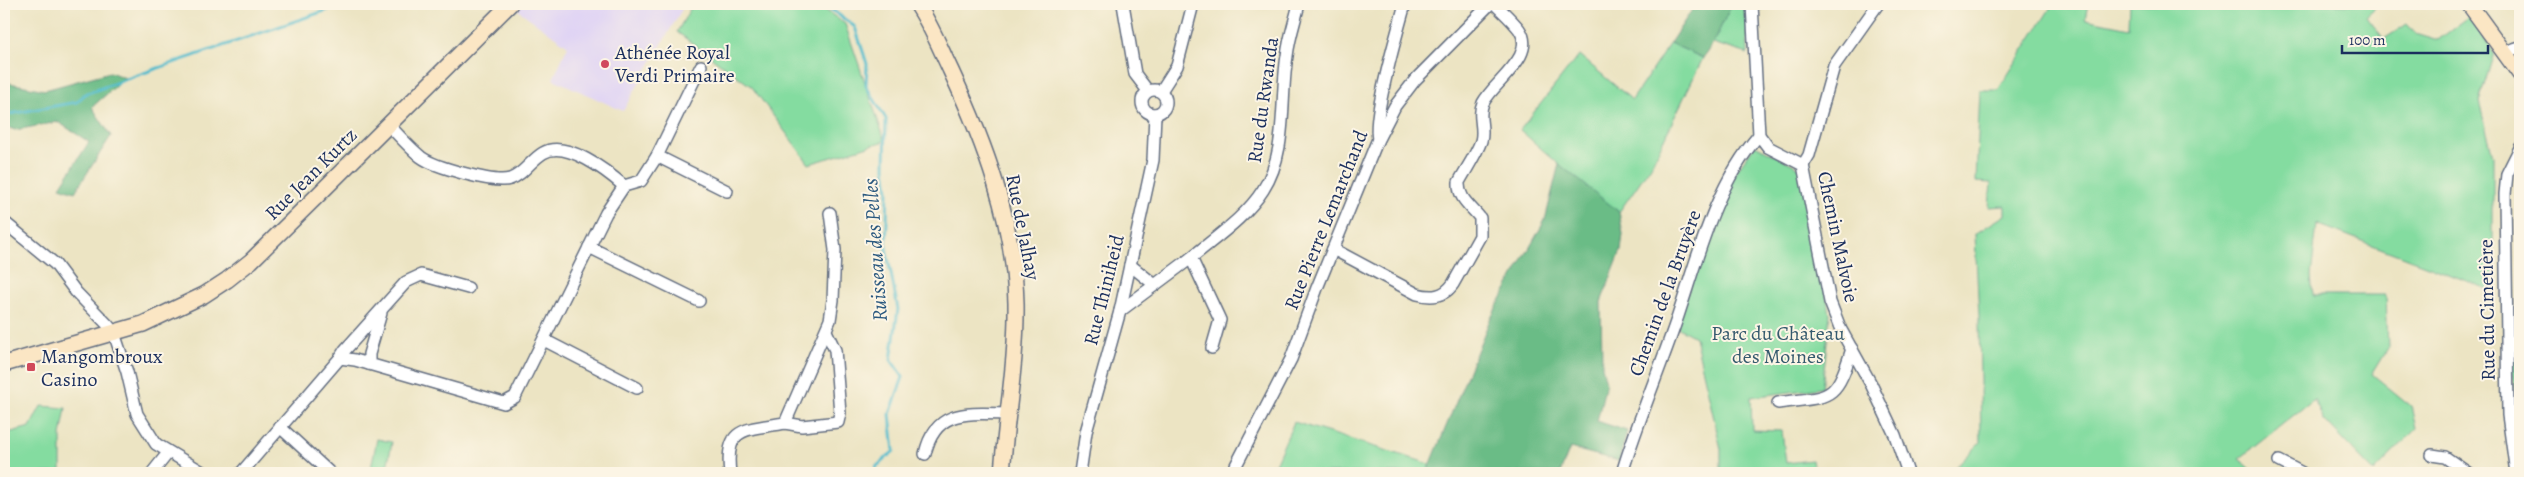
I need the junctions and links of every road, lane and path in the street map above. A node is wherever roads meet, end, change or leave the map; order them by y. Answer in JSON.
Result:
{"nodes":[{"id":1,"x":510,"y":4,"type":"edge"},
{"id":2,"x":917,"y":4,"type":"edge"},
{"id":3,"x":1123,"y":4,"type":"edge"},
{"id":4,"x":1193,"y":4,"type":"edge"},
{"id":5,"x":1299,"y":4,"type":"edge"},
{"id":6,"x":1405,"y":4,"type":"edge"},
{"id":7,"x":1490,"y":4,"type":"edge"},
{"id":8,"x":1495,"y":4,"type":"edge"},
{"id":9,"x":1752,"y":4,"type":"edge"},
{"id":10,"x":2469,"y":4,"type":"edge"},
{"id":11,"x":1874,"y":6,"type":"edge"},
{"id":12,"x":2520,"y":47,"type":"edge"},
{"id":13,"x":2504,"y":52,"type":"junction"},
{"id":14,"x":701,"y":66,"type":"dead end"},
{"id":15,"x":2520,"y":74,"type":"edge"},
{"id":16,"x":1148,"y":91,"type":"junction"},
{"id":17,"x":1162,"y":91,"type":"junction"},
{"id":18,"x":1155,"y":114,"type":"junction"},
{"id":19,"x":389,"y":125,"type":"junction"},
{"id":20,"x":1759,"y":135,"type":"junction"},
{"id":21,"x":1378,"y":139,"type":"junction"},
{"id":22,"x":2520,"y":148,"type":"edge"},
{"id":23,"x":657,"y":156,"type":"junction"},
{"id":24,"x":1802,"y":165,"type":"junction"},
{"id":25,"x":624,"y":186,"type":"junction"},
{"id":26,"x":727,"y":191,"type":"dead end"},
{"id":27,"x":830,"y":213,"type":"dead end"},
{"id":28,"x":4,"y":222,"type":"edge"},
{"id":29,"x":589,"y":247,"type":"junction"},
{"id":30,"x":1333,"y":249,"type":"junction"},
{"id":31,"x":1191,"y":258,"type":"junction"},
{"id":32,"x":1130,"y":265,"type":"junction"},
{"id":33,"x":1155,"y":285,"type":"junction"},
{"id":34,"x":468,"y":288,"type":"dead end"},
{"id":35,"x":700,"y":301,"type":"dead end"},
{"id":36,"x":382,"y":309,"type":"junction"},
{"id":37,"x":1120,"y":311,"type":"junction"},
{"id":38,"x":826,"y":331,"type":"junction"},
{"id":39,"x":114,"y":333,"type":"junction"},
{"id":40,"x":544,"y":340,"type":"junction"},
{"id":41,"x":1212,"y":348,"type":"dead end"},
{"id":42,"x":1852,"y":349,"type":"junction"},
{"id":43,"x":340,"y":358,"type":"junction"},
{"id":44,"x":4,"y":364,"type":"edge"},
{"id":45,"x":369,"y":364,"type":"junction"},
{"id":46,"x":637,"y":388,"type":"dead end"},
{"id":47,"x":1778,"y":403,"type":"dead end"},
{"id":48,"x":1006,"y":414,"type":"junction"},
{"id":49,"x":785,"y":423,"type":"junction"},
{"id":50,"x":280,"y":427,"type":"junction"},
{"id":51,"x":168,"y":453,"type":"junction"},
{"id":52,"x":925,"y":454,"type":"dead end"},
{"id":53,"x":2432,"y":455,"type":"dead end"},
{"id":54,"x":2279,"y":460,"type":"dead end"},
{"id":55,"x":152,"y":473,"type":"edge"},
{"id":56,"x":204,"y":473,"type":"edge"},
{"id":57,"x":241,"y":473,"type":"edge"},
{"id":58,"x":330,"y":473,"type":"edge"},
{"id":59,"x":730,"y":473,"type":"edge"},
{"id":60,"x":1002,"y":473,"type":"edge"},
{"id":61,"x":1080,"y":473,"type":"edge"},
{"id":62,"x":1232,"y":473,"type":"edge"},
{"id":63,"x":1622,"y":473,"type":"edge"},
{"id":64,"x":1908,"y":473,"type":"edge"},
{"id":65,"x":2302,"y":473,"type":"edge"},
{"id":66,"x":2468,"y":473,"type":"edge"},
{"id":67,"x":2516,"y":473,"type":"edge"}],
"edges":[{"from":1,"to":19,"type":"main road","name":"Rue Jean Kurtz"},
{"from":2,"to":48,"type":"main road","name":"Rue de Jalhay"},
{"from":3,"to":16,"type":"street"},
{"from":4,"to":17,"type":"street"},
{"from":5,"to":31,"type":"street","name":"Rue du Rwanda"},
{"from":6,"to":21,"type":"street"},
{"from":7,"to":21,"type":"street","name":"Rue Pierre Lemarchand"},
{"from":8,"to":30,"type":"street"},
{"from":9,"to":20,"type":"street"},
{"from":10,"to":13,"type":"main road"},
{"from":11,"to":24,"type":"street"},
{"from":12,"to":13,"type":"street"},
{"from":13,"to":15,"type":"main road"},
{"from":14,"to":23,"type":"street"},
{"from":16,"to":17,"type":"street"},
{"from":16,"to":18,"type":"street"},
{"from":17,"to":18,"type":"street","name":"Rue Thiniheid"},
{"from":18,"to":32,"type":"street","name":"Rue Thiniheid"},
{"from":19,"to":25,"type":"street"},
{"from":19,"to":39,"type":"main road","name":"Rue Jean Kurtz"},
{"from":20,"to":24,"type":"street","name":"Chemin Malvoie"},
{"from":20,"to":63,"type":"street","name":"Chemin de la Bruyère"},
{"from":21,"to":30,"type":"street","name":"Rue Pierre Lemarchand"},
{"from":22,"to":67,"type":"street","name":"Rue du Cimetière"},
{"from":23,"to":25,"type":"street"},
{"from":23,"to":26,"type":"street"},
{"from":24,"to":42,"type":"street","name":"Chemin Malvoie"},
{"from":25,"to":29,"type":"street"},
{"from":27,"to":38,"type":"street"},
{"from":28,"to":39,"type":"street"},
{"from":29,"to":35,"type":"street"},
{"from":29,"to":40,"type":"street"},
{"from":30,"to":62,"type":"street","name":"Rue Pierre Lemarchand"},
{"from":31,"to":33,"type":"street","name":"Rue du Rwanda"},
{"from":31,"to":41,"type":"street"},
{"from":32,"to":33,"type":"street"},
{"from":32,"to":37,"type":"street","name":"Rue Thiniheid"},
{"from":33,"to":37,"type":"street","name":"Rue du Rwanda"},
{"from":34,"to":36,"type":"street"},
{"from":36,"to":43,"type":"street"},
{"from":36,"to":45,"type":"street"},
{"from":37,"to":61,"type":"street","name":"Rue Thiniheid"},
{"from":38,"to":49,"type":"street"},
{"from":38,"to":49,"type":"street"},
{"from":39,"to":44,"type":"main road","name":"Rue Jean Kurtz"},
{"from":39,"to":51,"type":"street"},
{"from":40,"to":45,"type":"street"},
{"from":40,"to":46,"type":"street"},
{"from":42,"to":47,"type":"street"},
{"from":42,"to":64,"type":"street","name":"Chemin Malvoie"},
{"from":43,"to":45,"type":"street"},
{"from":43,"to":50,"type":"street"},
{"from":48,"to":52,"type":"street"},
{"from":48,"to":60,"type":"main road","name":"Rue de Jalhay"},
{"from":49,"to":59,"type":"street"},
{"from":50,"to":57,"type":"street"},
{"from":50,"to":58,"type":"street"},
{"from":51,"to":55,"type":"street"},
{"from":51,"to":56,"type":"street"},
{"from":53,"to":66,"type":"street"},
{"from":54,"to":65,"type":"street"}]}
